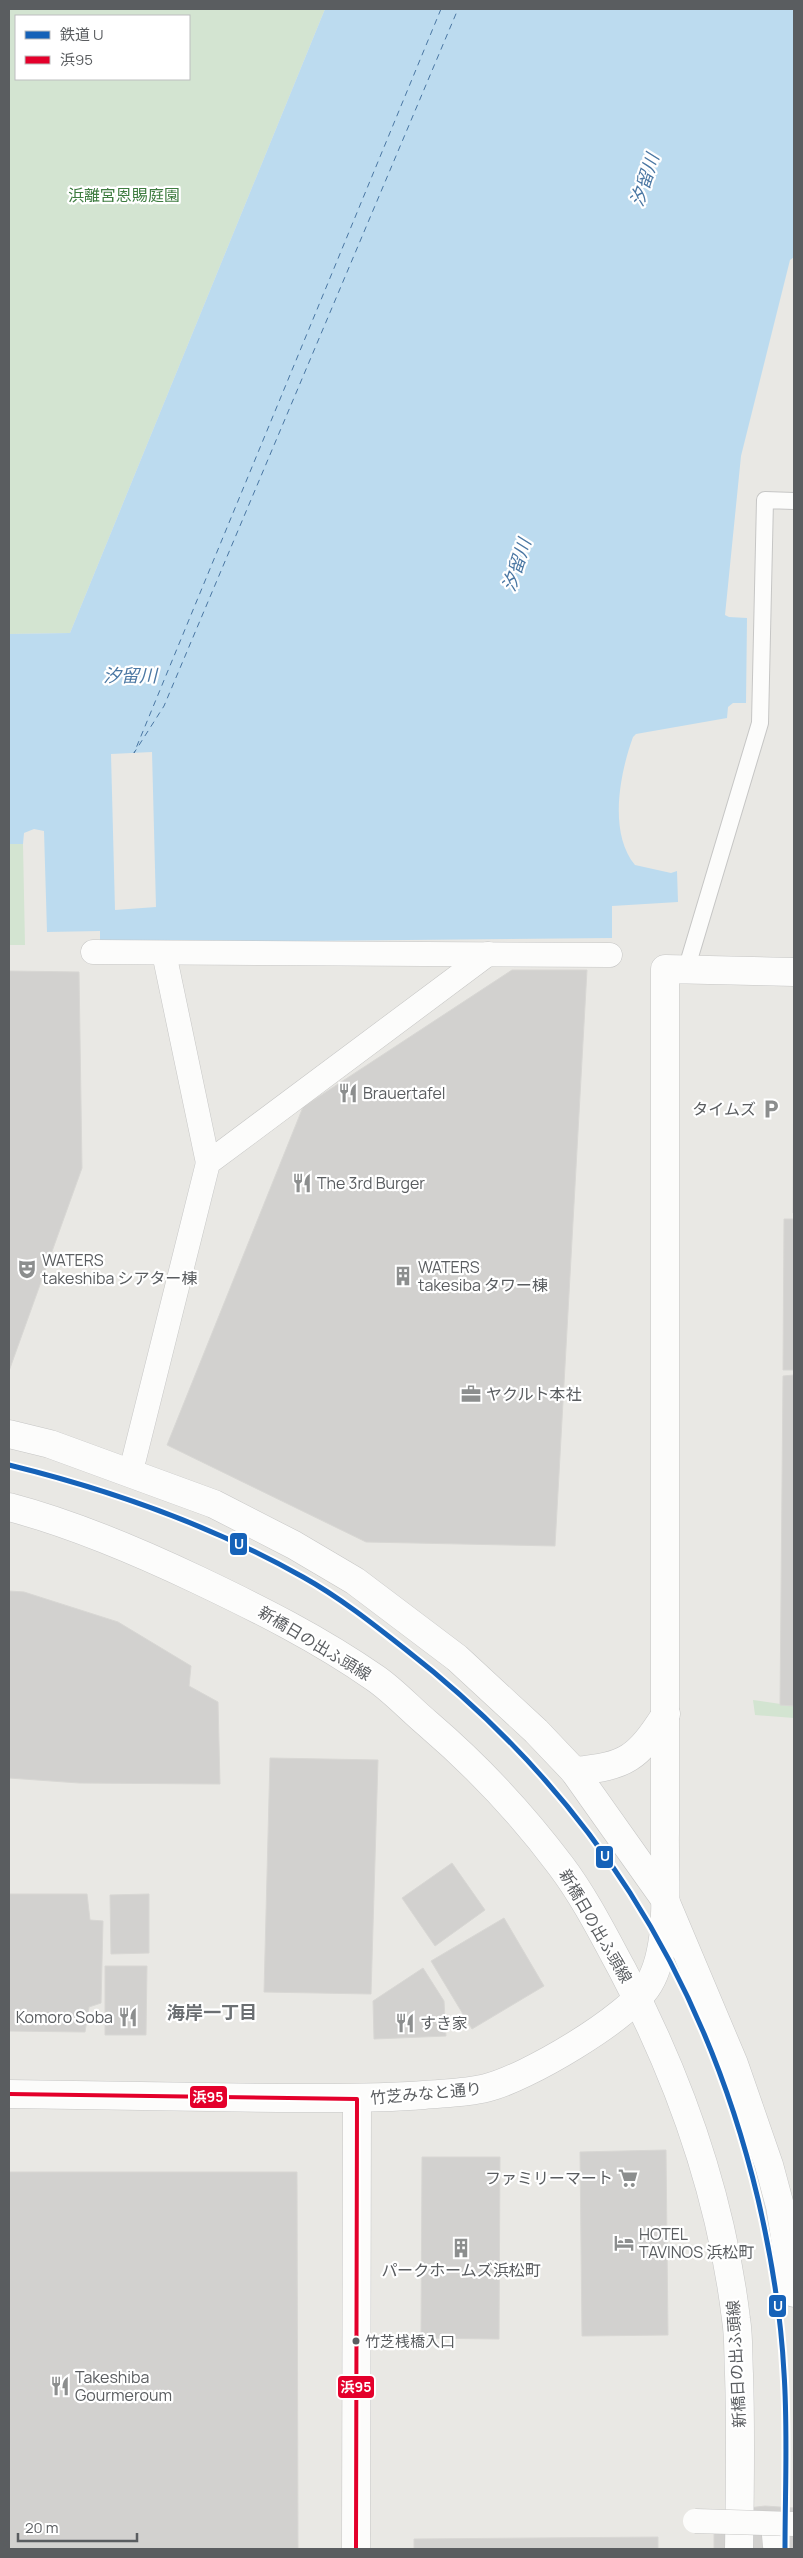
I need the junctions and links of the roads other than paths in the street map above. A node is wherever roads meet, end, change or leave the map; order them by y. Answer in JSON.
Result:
{"nodes":[{"id":1,"x":794,"y":501,"type":"edge"},
{"id":2,"x":93,"y":952,"type":"dead end"},
{"id":3,"x":164,"y":953,"type":"junction"},
{"id":4,"x":488,"y":954,"type":"junction"},
{"id":5,"x":610,"y":955,"type":"dead end"},
{"id":6,"x":686,"y":970,"type":"junction"},
{"id":7,"x":794,"y":972,"type":"edge"},
{"id":8,"x":208,"y":1163,"type":"junction"},
{"id":9,"x":9,"y":1434,"type":"edge"},
{"id":10,"x":134,"y":1459,"type":"dead end"},
{"id":11,"x":9,"y":1507,"type":"edge"},
{"id":12,"x":666,"y":1714,"type":"junction"},
{"id":13,"x":574,"y":1771,"type":"junction"},
{"id":14,"x":664,"y":1898,"type":"junction"},
{"id":15,"x":638,"y":1999,"type":"junction"},
{"id":16,"x":9,"y":2094,"type":"edge"},
{"id":17,"x":357,"y":2099,"type":"junction"},
{"id":18,"x":794,"y":2293,"type":"edge"},
{"id":19,"x":695,"y":2522,"type":"dead end"},
{"id":20,"x":781,"y":2531,"type":"edge"},
{"id":21,"x":356,"y":2549,"type":"edge"},
{"id":22,"x":739,"y":2549,"type":"edge"}],
"edges":[{"from":1,"to":6,"type":"lane"},
{"from":2,"to":3,"type":"street"},
{"from":3,"to":4,"type":"street"},
{"from":3,"to":8,"type":"street"},
{"from":4,"to":5,"type":"street"},
{"from":4,"to":8,"type":"street"},
{"from":6,"to":7,"type":"main road"},
{"from":6,"to":12,"type":"main road","name":"竹芝みなと通り"},
{"from":8,"to":10,"type":"street"},
{"from":9,"to":13,"type":"main road"},
{"from":11,"to":15,"type":"main road","name":"新橋日の出ふ頭線"},
{"from":12,"to":13,"type":"main road"},
{"from":12,"to":14,"type":"main road","name":"竹芝みなと通り"},
{"from":13,"to":14,"type":"main road"},
{"from":14,"to":15,"type":"main road","name":"竹芝みなと通り"},
{"from":14,"to":18,"type":"main road"},
{"from":15,"to":17,"type":"main road","name":"竹芝みなと通り"},
{"from":15,"to":22,"type":"main road","name":"新橋日の出ふ頭線"},
{"from":16,"to":17,"type":"main road","name":"竹芝みなと通り"},
{"from":17,"to":21,"type":"main road"},
{"from":19,"to":20,"type":"street","bridge":true}]}
